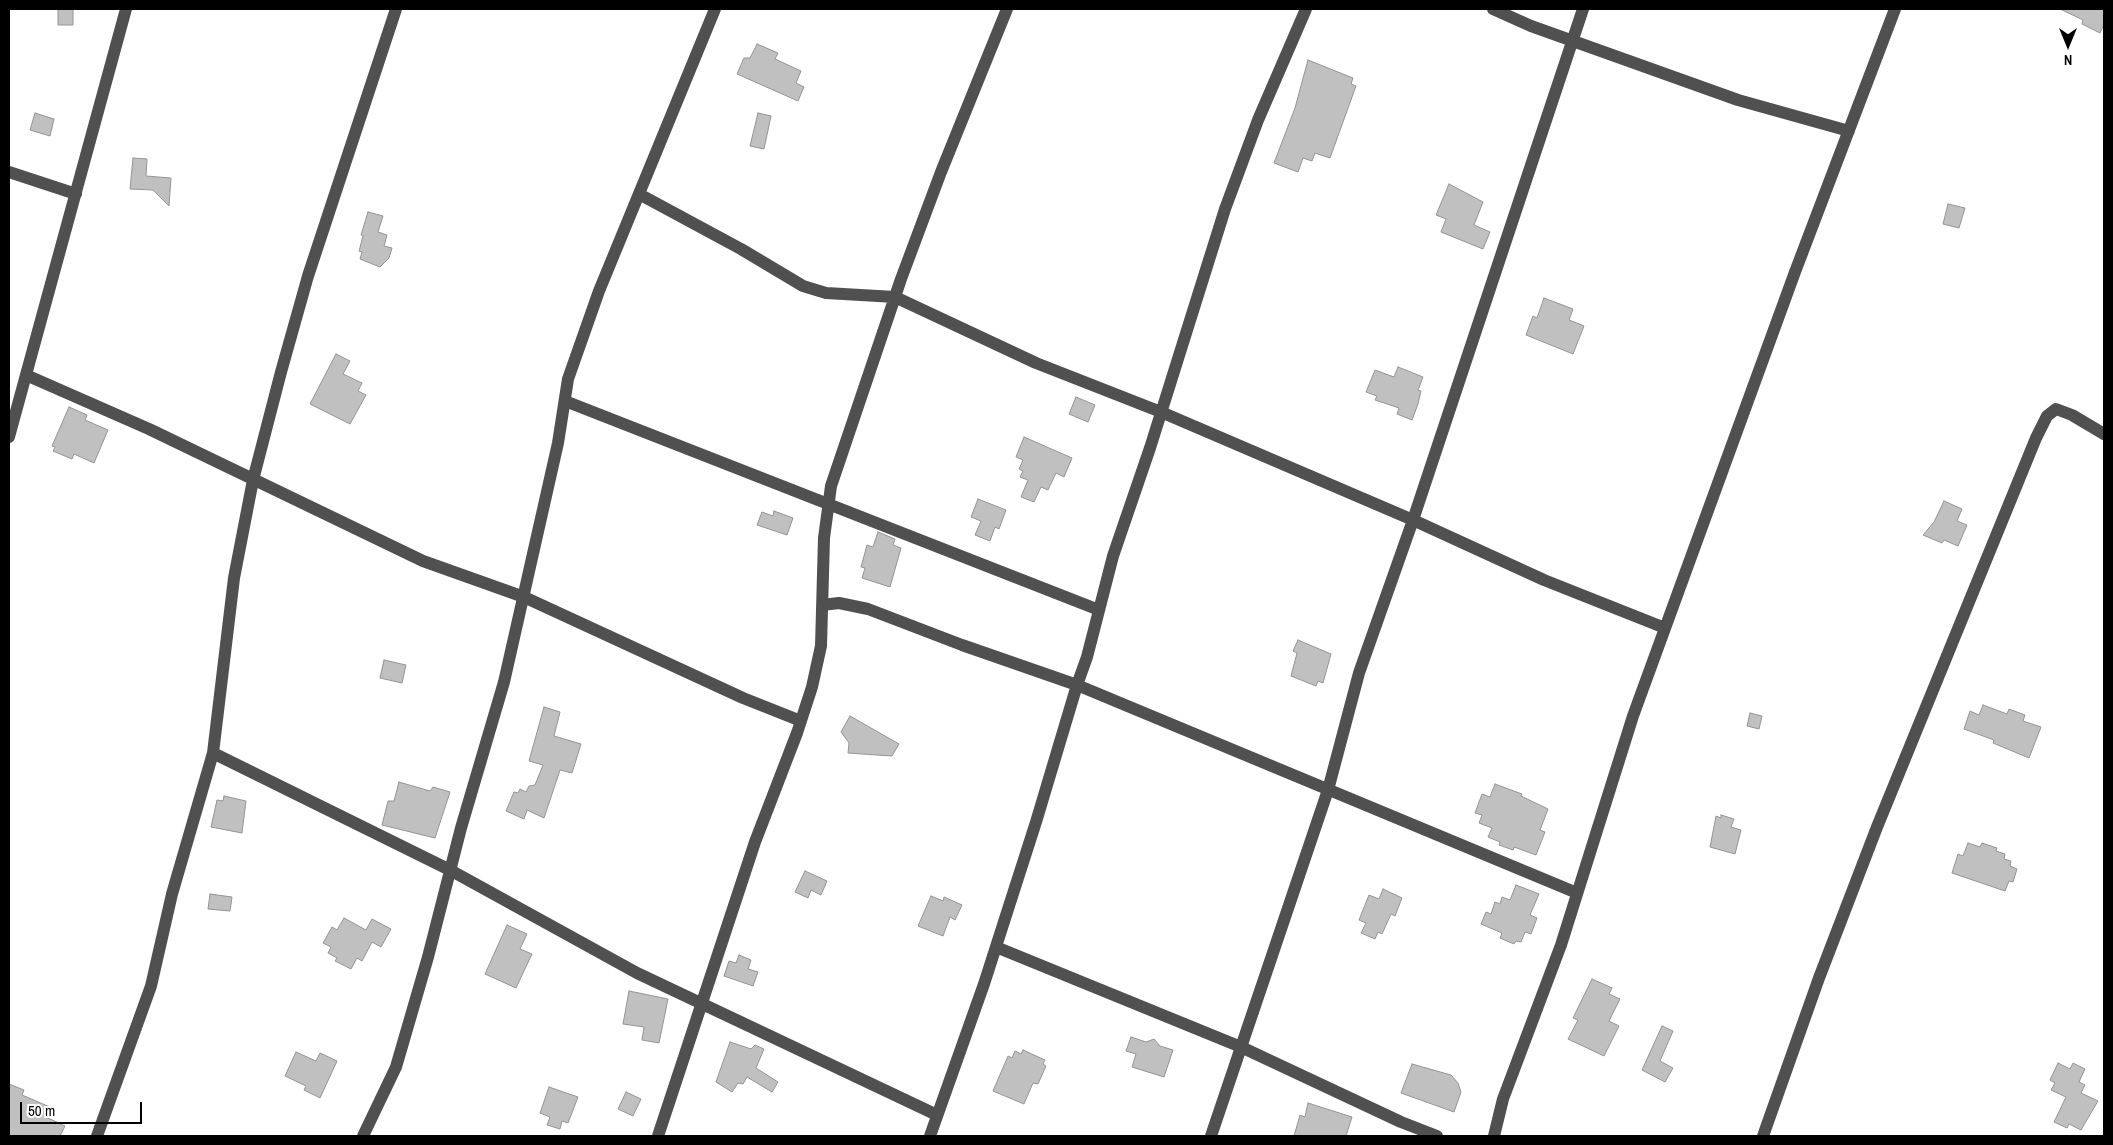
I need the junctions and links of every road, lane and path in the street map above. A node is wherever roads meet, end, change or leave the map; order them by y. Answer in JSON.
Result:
{"nodes":[{"id":1,"x":126,"y":9,"type":"edge"},
{"id":2,"x":396,"y":9,"type":"edge"},
{"id":3,"x":715,"y":9,"type":"edge"},
{"id":4,"x":1007,"y":9,"type":"edge"},
{"id":5,"x":1306,"y":9,"type":"edge"},
{"id":6,"x":1493,"y":9,"type":"edge"},
{"id":7,"x":1583,"y":9,"type":"edge"},
{"id":8,"x":1895,"y":9,"type":"edge"},
{"id":9,"x":1571,"y":39,"type":"junction"},
{"id":10,"x":1849,"y":131,"type":"junction"},
{"id":11,"x":9,"y":172,"type":"edge"},
{"id":12,"x":76,"y":194,"type":"junction"},
{"id":13,"x":639,"y":194,"type":"junction"},
{"id":14,"x":895,"y":297,"type":"junction"},
{"id":15,"x":26,"y":375,"type":"junction"},
{"id":16,"x":565,"y":401,"type":"junction"},
{"id":17,"x":1161,"y":412,"type":"junction"},
{"id":18,"x":2104,"y":434,"type":"edge"},
{"id":19,"x":9,"y":437,"type":"edge"},
{"id":20,"x":253,"y":480,"type":"junction"},
{"id":21,"x":827,"y":504,"type":"junction"},
{"id":22,"x":1413,"y":520,"type":"junction"},
{"id":23,"x":524,"y":597,"type":"junction"},
{"id":24,"x":822,"y":604,"type":"junction"},
{"id":25,"x":1099,"y":610,"type":"junction"},
{"id":26,"x":1665,"y":628,"type":"junction"},
{"id":27,"x":1077,"y":685,"type":"junction"},
{"id":28,"x":801,"y":721,"type":"junction"},
{"id":29,"x":213,"y":753,"type":"junction"},
{"id":30,"x":1328,"y":790,"type":"junction"},
{"id":31,"x":450,"y":870,"type":"junction"},
{"id":32,"x":1578,"y":893,"type":"junction"},
{"id":33,"x":996,"y":947,"type":"junction"},
{"id":34,"x":701,"y":1004,"type":"junction"},
{"id":35,"x":1241,"y":1047,"type":"junction"},
{"id":36,"x":937,"y":1115,"type":"junction"},
{"id":37,"x":97,"y":1136,"type":"edge"},
{"id":38,"x":364,"y":1136,"type":"edge"},
{"id":39,"x":658,"y":1136,"type":"edge"},
{"id":40,"x":930,"y":1136,"type":"edge"},
{"id":41,"x":1211,"y":1136,"type":"edge"},
{"id":42,"x":1437,"y":1136,"type":"edge"},
{"id":43,"x":1494,"y":1136,"type":"edge"},
{"id":44,"x":1763,"y":1136,"type":"edge"}],
"edges":[{"from":1,"to":12,"type":"street"},
{"from":2,"to":20,"type":"street"},
{"from":3,"to":13,"type":"street"},
{"from":4,"to":14,"type":"street"},
{"from":5,"to":17,"type":"street"},
{"from":6,"to":9,"type":"street"},
{"from":7,"to":9,"type":"street"},
{"from":8,"to":10,"type":"street"},
{"from":9,"to":10,"type":"street"},
{"from":9,"to":22,"type":"street"},
{"from":10,"to":26,"type":"street"},
{"from":11,"to":12,"type":"street"},
{"from":12,"to":15,"type":"street"},
{"from":13,"to":14,"type":"street"},
{"from":13,"to":16,"type":"street"},
{"from":14,"to":17,"type":"street"},
{"from":14,"to":21,"type":"street"},
{"from":15,"to":19,"type":"street"},
{"from":15,"to":20,"type":"street"},
{"from":16,"to":21,"type":"street"},
{"from":16,"to":23,"type":"street"},
{"from":17,"to":22,"type":"street"},
{"from":17,"to":25,"type":"street"},
{"from":18,"to":44,"type":"street"},
{"from":20,"to":23,"type":"street"},
{"from":20,"to":29,"type":"street"},
{"from":21,"to":24,"type":"street"},
{"from":21,"to":25,"type":"street"},
{"from":22,"to":26,"type":"street"},
{"from":22,"to":30,"type":"street"},
{"from":23,"to":28,"type":"street"},
{"from":23,"to":31,"type":"street"},
{"from":24,"to":27,"type":"street"},
{"from":24,"to":28,"type":"street"},
{"from":25,"to":27,"type":"street"},
{"from":26,"to":32,"type":"street"},
{"from":27,"to":30,"type":"street"},
{"from":27,"to":33,"type":"street"},
{"from":28,"to":34,"type":"street"},
{"from":29,"to":31,"type":"street"},
{"from":29,"to":37,"type":"street"},
{"from":30,"to":32,"type":"street"},
{"from":30,"to":35,"type":"street"},
{"from":31,"to":34,"type":"street"},
{"from":31,"to":38,"type":"street"},
{"from":32,"to":43,"type":"street"},
{"from":33,"to":35,"type":"street"},
{"from":33,"to":36,"type":"street"},
{"from":34,"to":36,"type":"street"},
{"from":34,"to":39,"type":"street"},
{"from":35,"to":41,"type":"street"},
{"from":35,"to":42,"type":"street"},
{"from":36,"to":40,"type":"street"}]}
